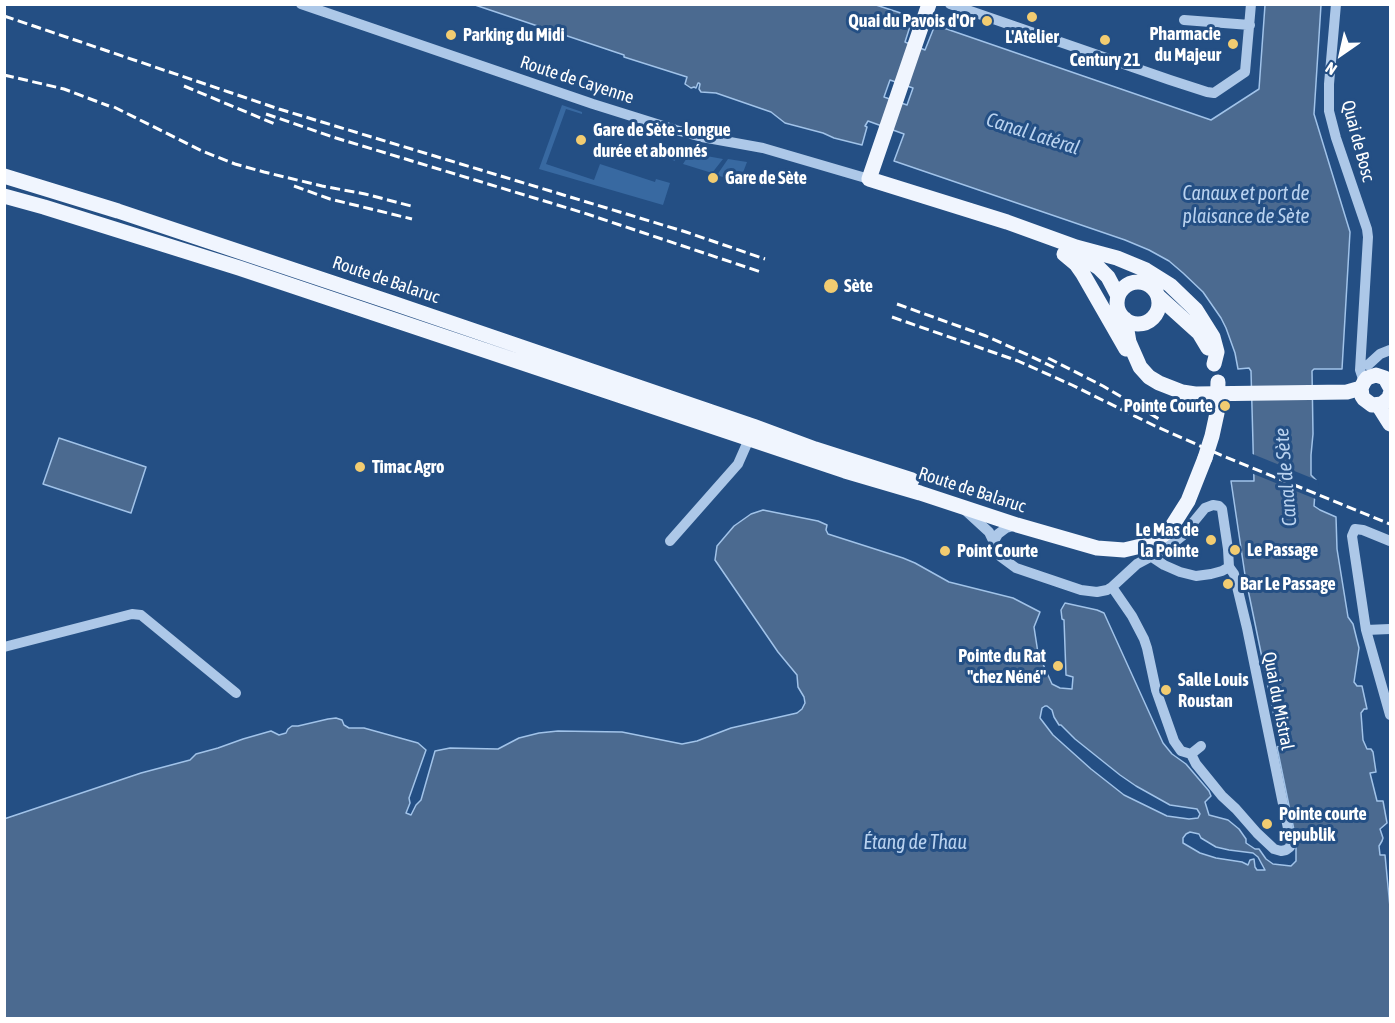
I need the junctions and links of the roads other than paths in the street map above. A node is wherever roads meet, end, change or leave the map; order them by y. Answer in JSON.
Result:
{"nodes":[{"id":1,"x":301,"y":4,"type":"edge"},
{"id":2,"x":929,"y":4,"type":"edge"},
{"id":3,"x":950,"y":4,"type":"edge"},
{"id":4,"x":1252,"y":6,"type":"edge"},
{"id":5,"x":1335,"y":6,"type":"edge"},
{"id":6,"x":1184,"y":20,"type":"dead end"},
{"id":7,"x":1250,"y":25,"type":"junction"},
{"id":8,"x":4,"y":176,"type":"edge"},
{"id":9,"x":869,"y":179,"type":"junction"},
{"id":10,"x":4,"y":196,"type":"edge"},
{"id":11,"x":938,"y":200,"type":"junction"},
{"id":12,"x":1051,"y":243,"type":"junction"},
{"id":13,"x":1076,"y":247,"type":"junction"},
{"id":14,"x":1132,"y":283,"type":"junction"},
{"id":15,"x":1118,"y":296,"type":"junction"},
{"id":16,"x":1158,"y":296,"type":"junction"},
{"id":17,"x":1125,"y":319,"type":"junction"},
{"id":18,"x":1150,"y":320,"type":"junction"},
{"id":19,"x":1188,"y":323,"type":"junction"},
{"id":20,"x":1390,"y":350,"type":"edge"},
{"id":21,"x":1134,"y":355,"type":"junction"},
{"id":22,"x":1361,"y":355,"type":"junction"},
{"id":23,"x":1215,"y":364,"type":"junction"},
{"id":24,"x":1359,"y":384,"type":"junction"},
{"id":25,"x":1390,"y":387,"type":"edge"},
{"id":26,"x":1390,"y":394,"type":"edge"},
{"id":27,"x":1378,"y":405,"type":"junction"},
{"id":28,"x":1390,"y":424,"type":"edge"},
{"id":29,"x":751,"y":432,"type":"junction"},
{"id":30,"x":961,"y":507,"type":"junction"},
{"id":31,"x":999,"y":514,"type":"junction"},
{"id":32,"x":1176,"y":518,"type":"junction"},
{"id":33,"x":1017,"y":525,"type":"junction"},
{"id":34,"x":994,"y":536,"type":"junction"},
{"id":35,"x":670,"y":541,"type":"dead end"},
{"id":36,"x":1390,"y":541,"type":"edge"},
{"id":37,"x":1152,"y":557,"type":"junction"},
{"id":38,"x":1229,"y":567,"type":"junction"},
{"id":39,"x":1112,"y":587,"type":"junction"},
{"id":40,"x":1390,"y":629,"type":"edge"},
{"id":41,"x":1366,"y":630,"type":"junction"},
{"id":42,"x":4,"y":647,"type":"edge"},
{"id":43,"x":236,"y":693,"type":"dead end"},
{"id":44,"x":1390,"y":715,"type":"edge"},
{"id":45,"x":1201,"y":746,"type":"dead end"},
{"id":46,"x":1191,"y":754,"type":"junction"}],
"edges":[{"from":1,"to":9,"type":"street","name":"Route de Cayenne"},
{"from":2,"to":9,"type":"main road"},
{"from":3,"to":7,"type":"street"},
{"from":4,"to":7,"type":"street"},
{"from":5,"to":22,"type":"street","name":"Quai de Bosc"},
{"from":6,"to":7,"type":"street"},
{"from":8,"to":29,"type":"main road","name":"Route de Balaruc"},
{"from":9,"to":11,"type":"main road"},
{"from":10,"to":29,"type":"main road","name":"Route de Balaruc"},
{"from":11,"to":12,"type":"main road"},
{"from":11,"to":13,"type":"main road"},
{"from":12,"to":15,"type":"main road"},
{"from":12,"to":21,"type":"main road"},
{"from":13,"to":14,"type":"main road"},
{"from":13,"to":23,"type":"main road"},
{"from":14,"to":15,"type":"main road"},
{"from":14,"to":16,"type":"main road"},
{"from":15,"to":17,"type":"main road"},
{"from":16,"to":18,"type":"main road"},
{"from":16,"to":19,"type":"main road"},
{"from":17,"to":18,"type":"main road"},
{"from":17,"to":21,"type":"main road"},
{"from":18,"to":19,"type":"main road"},
{"from":18,"to":21,"type":"main road"},
{"from":19,"to":23,"type":"main road"},
{"from":20,"to":24,"type":"street"},
{"from":21,"to":24,"type":"main road"},
{"from":22,"to":24,"type":"street"},
{"from":22,"to":24,"type":"street","name":"Quai de Bosc"},
{"from":23,"to":32,"type":"main road","name":"Route de Balaruc","bridge":true},
{"from":24,"to":25,"type":"main road"},
{"from":24,"to":27,"type":"main road"},
{"from":26,"to":27,"type":"main road"},
{"from":27,"to":28,"type":"main road"},
{"from":29,"to":30,"type":"main road","name":"Route de Balaruc"},
{"from":29,"to":31,"type":"main road","name":"Route de Balaruc"},
{"from":29,"to":35,"type":"street"},
{"from":30,"to":31,"type":"main road","name":"Route de Balaruc"},
{"from":30,"to":34,"type":"street"},
{"from":31,"to":32,"type":"main road","name":"Route de Balaruc"},
{"from":31,"to":33,"type":"main road","name":"Route de Balaruc"},
{"from":31,"to":34,"type":"street"},
{"from":32,"to":33,"type":"main road","name":"Route de Balaruc"},
{"from":33,"to":34,"type":"street"},
{"from":34,"to":39,"type":"street"},
{"from":36,"to":41,"type":"street"},
{"from":37,"to":38,"type":"street"},
{"from":37,"to":38,"type":"street","name":"Quai du Mistral"},
{"from":37,"to":39,"type":"street"},
{"from":38,"to":46,"type":"street","name":"Quai du Mistral"},
{"from":39,"to":46,"type":"street"},
{"from":40,"to":41,"type":"street"},
{"from":41,"to":44,"type":"street"},
{"from":42,"to":43,"type":"street"},
{"from":45,"to":46,"type":"street"}]}
